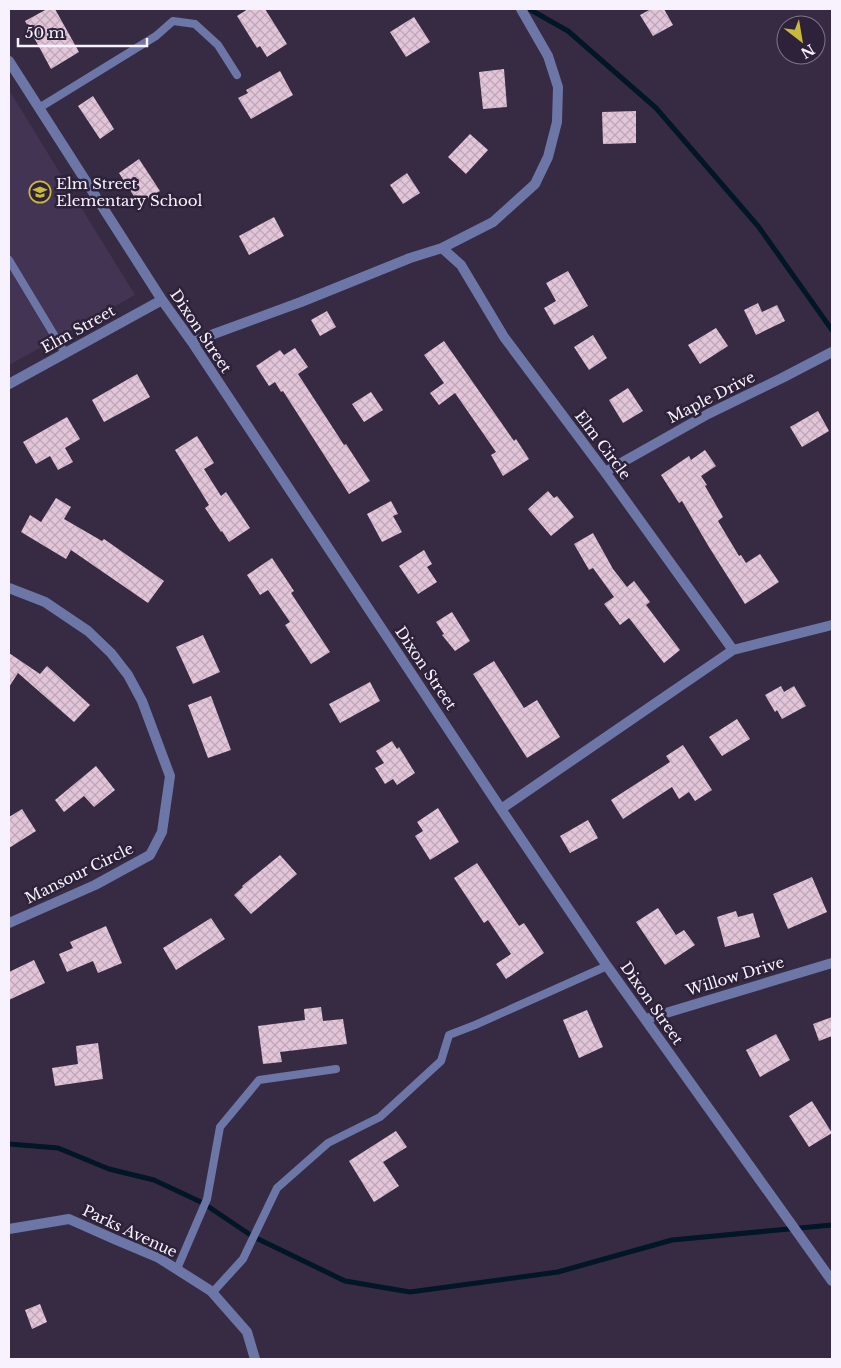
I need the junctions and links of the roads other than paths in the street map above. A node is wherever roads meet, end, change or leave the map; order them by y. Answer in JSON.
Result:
{"nodes":[{"id":1,"x":521,"y":9,"type":"edge"},
{"id":2,"x":9,"y":61,"type":"edge"},
{"id":3,"x":237,"y":75,"type":"dead end"},
{"id":4,"x":39,"y":108,"type":"junction"},
{"id":5,"x":442,"y":248,"type":"junction"},
{"id":6,"x":9,"y":260,"type":"edge"},
{"id":7,"x":162,"y":300,"type":"junction"},
{"id":8,"x":192,"y":342,"type":"junction"},
{"id":9,"x":832,"y":352,"type":"edge"},
{"id":10,"x":65,"y":353,"type":"junction"},
{"id":11,"x":9,"y":382,"type":"edge"},
{"id":12,"x":605,"y":472,"type":"junction"},
{"id":13,"x":9,"y":588,"type":"edge"},
{"id":14,"x":832,"y":625,"type":"edge"},
{"id":15,"x":732,"y":650,"type":"junction"},
{"id":16,"x":501,"y":809,"type":"junction"},
{"id":17,"x":9,"y":923,"type":"edge"},
{"id":18,"x":832,"y":962,"type":"edge"},
{"id":19,"x":607,"y":966,"type":"junction"},
{"id":20,"x":646,"y":1019,"type":"junction"},
{"id":21,"x":336,"y":1069,"type":"dead end"},
{"id":22,"x":9,"y":1228,"type":"edge"},
{"id":23,"x":177,"y":1269,"type":"junction"},
{"id":24,"x":832,"y":1281,"type":"edge"},
{"id":25,"x":212,"y":1293,"type":"junction"},
{"id":26,"x":255,"y":1359,"type":"edge"}],
"edges":[{"from":1,"to":5,"type":"street"},
{"from":2,"to":4,"type":"street","name":"Dixon Street"},
{"from":3,"to":4,"type":"lane"},
{"from":4,"to":7,"type":"street","name":"Dixon Street"},
{"from":5,"to":8,"type":"street"},
{"from":5,"to":12,"type":"street","name":"Elm Circle"},
{"from":6,"to":10,"type":"lane"},
{"from":7,"to":8,"type":"street","name":"Dixon Street"},
{"from":7,"to":10,"type":"street","name":"Elm Street"},
{"from":8,"to":16,"type":"street","name":"Dixon Street"},
{"from":9,"to":12,"type":"street","name":"Maple Drive"},
{"from":10,"to":11,"type":"street","name":"Elm Street"},
{"from":12,"to":15,"type":"street","name":"Elm Circle"},
{"from":13,"to":17,"type":"street","name":"Mansour Circle"},
{"from":14,"to":15,"type":"street"},
{"from":15,"to":16,"type":"street"},
{"from":16,"to":19,"type":"street","name":"Dixon Street"},
{"from":18,"to":20,"type":"street","name":"Willow Drive"},
{"from":19,"to":20,"type":"street","name":"Dixon Street"},
{"from":19,"to":25,"type":"lane"},
{"from":20,"to":24,"type":"street","name":"Dixon Street"},
{"from":21,"to":23,"type":"lane"},
{"from":22,"to":23,"type":"street","name":"Parks Avenue"},
{"from":23,"to":25,"type":"street","name":"Parks Avenue"},
{"from":25,"to":26,"type":"street","name":"Parks Avenue"}]}
